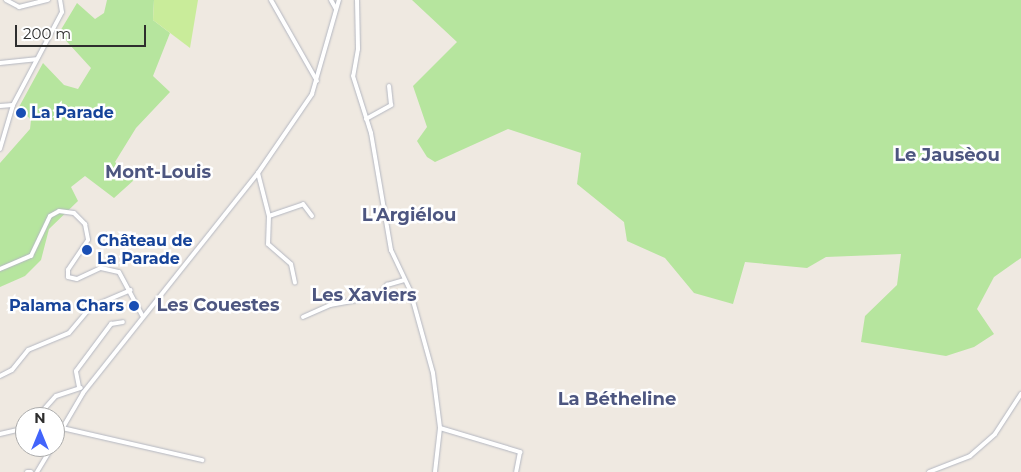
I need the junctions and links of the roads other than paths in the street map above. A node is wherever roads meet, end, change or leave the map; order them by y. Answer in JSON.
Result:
{"nodes":[{"id":1,"x":6,"y":0,"type":"edge"},
{"id":2,"x":48,"y":0,"type":"edge"},
{"id":3,"x":60,"y":0,"type":"edge"},
{"id":4,"x":270,"y":0,"type":"edge"},
{"id":5,"x":331,"y":0,"type":"edge"},
{"id":6,"x":339,"y":0,"type":"edge"},
{"id":7,"x":356,"y":0,"type":"edge"},
{"id":8,"x":336,"y":9,"type":"junction"},
{"id":9,"x":36,"y":59,"type":"junction"},
{"id":10,"x":0,"y":63,"type":"edge"},
{"id":11,"x":317,"y":81,"type":"junction"},
{"id":12,"x":389,"y":86,"type":"dead end"},
{"id":13,"x":13,"y":105,"type":"junction"},
{"id":14,"x":0,"y":106,"type":"edge"},
{"id":15,"x":366,"y":119,"type":"junction"},
{"id":16,"x":0,"y":149,"type":"edge"},
{"id":17,"x":258,"y":173,"type":"junction"},
{"id":18,"x":269,"y":216,"type":"junction"},
{"id":19,"x":312,"y":216,"type":"dead end"},
{"id":20,"x":0,"y":269,"type":"edge"},
{"id":21,"x":404,"y":280,"type":"junction"},
{"id":22,"x":296,"y":283,"type":"dead end"},
{"id":23,"x":130,"y":290,"type":"junction"},
{"id":24,"x":142,"y":315,"type":"junction"},
{"id":25,"x":303,"y":317,"type":"dead end"},
{"id":26,"x":123,"y":322,"type":"dead end"},
{"id":27,"x":0,"y":376,"type":"edge"},
{"id":28,"x":79,"y":387,"type":"junction"},
{"id":29,"x":84,"y":390,"type":"junction"},
{"id":30,"x":1021,"y":394,"type":"edge"},
{"id":31,"x":46,"y":407,"type":"edge"},
{"id":32,"x":65,"y":423,"type":"edge"},
{"id":33,"x":440,"y":428,"type":"junction"},
{"id":34,"x":65,"y":429,"type":"edge"},
{"id":35,"x":15,"y":430,"type":"edge"},
{"id":36,"x":0,"y":434,"type":"edge"},
{"id":37,"x":46,"y":457,"type":"edge"},
{"id":38,"x":202,"y":460,"type":"dead end"},
{"id":39,"x":26,"y":472,"type":"edge"},
{"id":40,"x":31,"y":472,"type":"edge"},
{"id":41,"x":37,"y":472,"type":"edge"},
{"id":42,"x":435,"y":472,"type":"edge"},
{"id":43,"x":516,"y":472,"type":"edge"},
{"id":44,"x":929,"y":472,"type":"edge"}],
"edges":[{"from":1,"to":2,"type":"street"},
{"from":3,"to":9,"type":"street"},
{"from":4,"to":11,"type":"street"},
{"from":5,"to":8,"type":"street"},
{"from":6,"to":8,"type":"street"},
{"from":7,"to":15,"type":"street"},
{"from":8,"to":11,"type":"street"},
{"from":9,"to":10,"type":"street"},
{"from":9,"to":13,"type":"street"},
{"from":11,"to":17,"type":"street"},
{"from":12,"to":15,"type":"street"},
{"from":13,"to":14,"type":"street"},
{"from":13,"to":16,"type":"street"},
{"from":15,"to":21,"type":"street"},
{"from":17,"to":18,"type":"street"},
{"from":17,"to":24,"type":"street"},
{"from":18,"to":19,"type":"street"},
{"from":18,"to":22,"type":"street"},
{"from":20,"to":23,"type":"street"},
{"from":21,"to":25,"type":"street"},
{"from":21,"to":33,"type":"street"},
{"from":23,"to":24,"type":"street"},
{"from":23,"to":27,"type":"street"},
{"from":24,"to":29,"type":"street"},
{"from":26,"to":28,"type":"street"},
{"from":28,"to":29,"type":"street"},
{"from":28,"to":31,"type":"street"},
{"from":29,"to":32,"type":"street"},
{"from":30,"to":44,"type":"street"},
{"from":33,"to":42,"type":"street"},
{"from":33,"to":43,"type":"street"},
{"from":34,"to":38,"type":"street"},
{"from":35,"to":36,"type":"street"},
{"from":37,"to":41,"type":"street"},
{"from":39,"to":40,"type":"street"}]}
